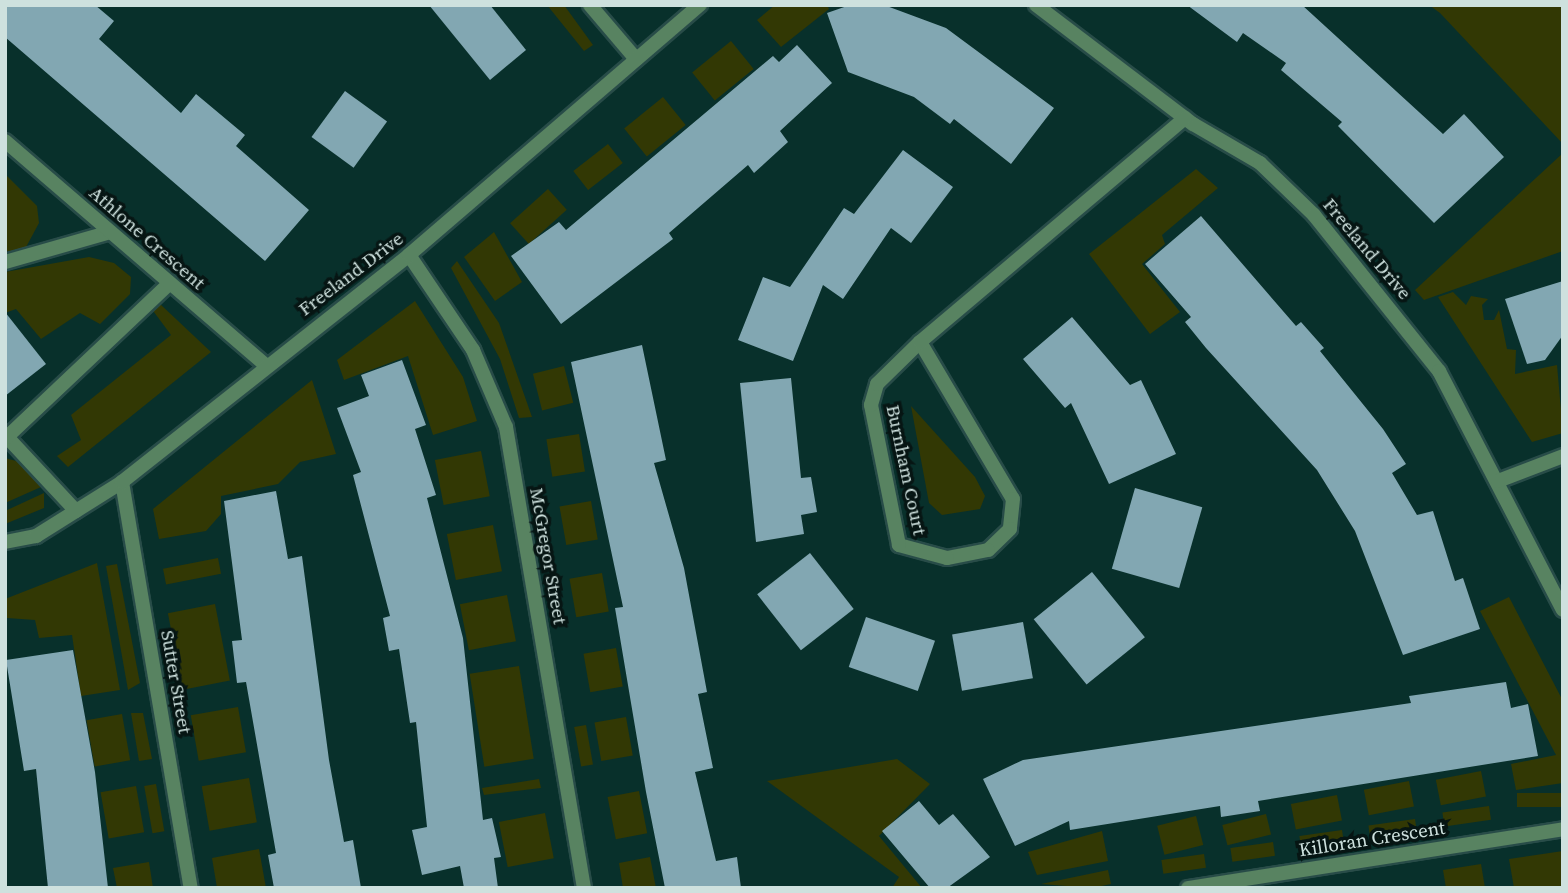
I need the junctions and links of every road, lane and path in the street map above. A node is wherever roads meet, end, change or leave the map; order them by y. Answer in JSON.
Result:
{"nodes":[{"id":1,"x":590,"y":5,"type":"edge"},
{"id":2,"x":699,"y":5,"type":"edge"},
{"id":3,"x":1036,"y":5,"type":"edge"},
{"id":4,"x":636,"y":59,"type":"junction"},
{"id":5,"x":1185,"y":118,"type":"junction"},
{"id":6,"x":5,"y":141,"type":"edge"},
{"id":7,"x":110,"y":232,"type":"junction"},
{"id":8,"x":409,"y":255,"type":"junction"},
{"id":9,"x":5,"y":262,"type":"edge"},
{"id":10,"x":170,"y":283,"type":"junction"},
{"id":11,"x":920,"y":342,"type":"junction"},
{"id":12,"x":264,"y":364,"type":"junction"},
{"id":13,"x":1563,"y":456,"type":"edge"},
{"id":14,"x":1498,"y":481,"type":"junction"},
{"id":15,"x":122,"y":482,"type":"junction"},
{"id":16,"x":76,"y":511,"type":"junction"},
{"id":17,"x":5,"y":542,"type":"edge"},
{"id":18,"x":1563,"y":610,"type":"edge"},
{"id":19,"x":1563,"y":829,"type":"edge"},
{"id":20,"x":191,"y":888,"type":"edge"},
{"id":21,"x":584,"y":888,"type":"edge"},
{"id":22,"x":1188,"y":888,"type":"edge"}],
"edges":[{"from":1,"to":4,"type":"street"},
{"from":2,"to":4,"type":"street","name":"Freeland Drive"},
{"from":3,"to":5,"type":"street","name":"Freeland Drive"},
{"from":4,"to":8,"type":"street","name":"Freeland Drive"},
{"from":5,"to":11,"type":"street","name":"Burnham Court"},
{"from":5,"to":14,"type":"street","name":"Freeland Drive"},
{"from":6,"to":7,"type":"street","name":"Athlone Crescent"},
{"from":7,"to":9,"type":"street"},
{"from":7,"to":10,"type":"street","name":"Athlone Crescent"},
{"from":8,"to":12,"type":"street","name":"Freeland Drive"},
{"from":8,"to":21,"type":"street","name":"McGregor Street"},
{"from":10,"to":12,"type":"street","name":"Athlone Crescent"},
{"from":10,"to":16,"type":"street"},
{"from":11,"to":11,"type":"street","name":"Burnham Court"},
{"from":12,"to":15,"type":"street","name":"Freeland Drive"},
{"from":13,"to":14,"type":"street"},
{"from":14,"to":18,"type":"street","name":"Freeland Drive"},
{"from":15,"to":16,"type":"street","name":"Freeland Drive"},
{"from":15,"to":20,"type":"street","name":"Sutter Street"},
{"from":16,"to":17,"type":"street","name":"Freeland Drive"},
{"from":19,"to":22,"type":"street","name":"Killoran Crescent"}]}
